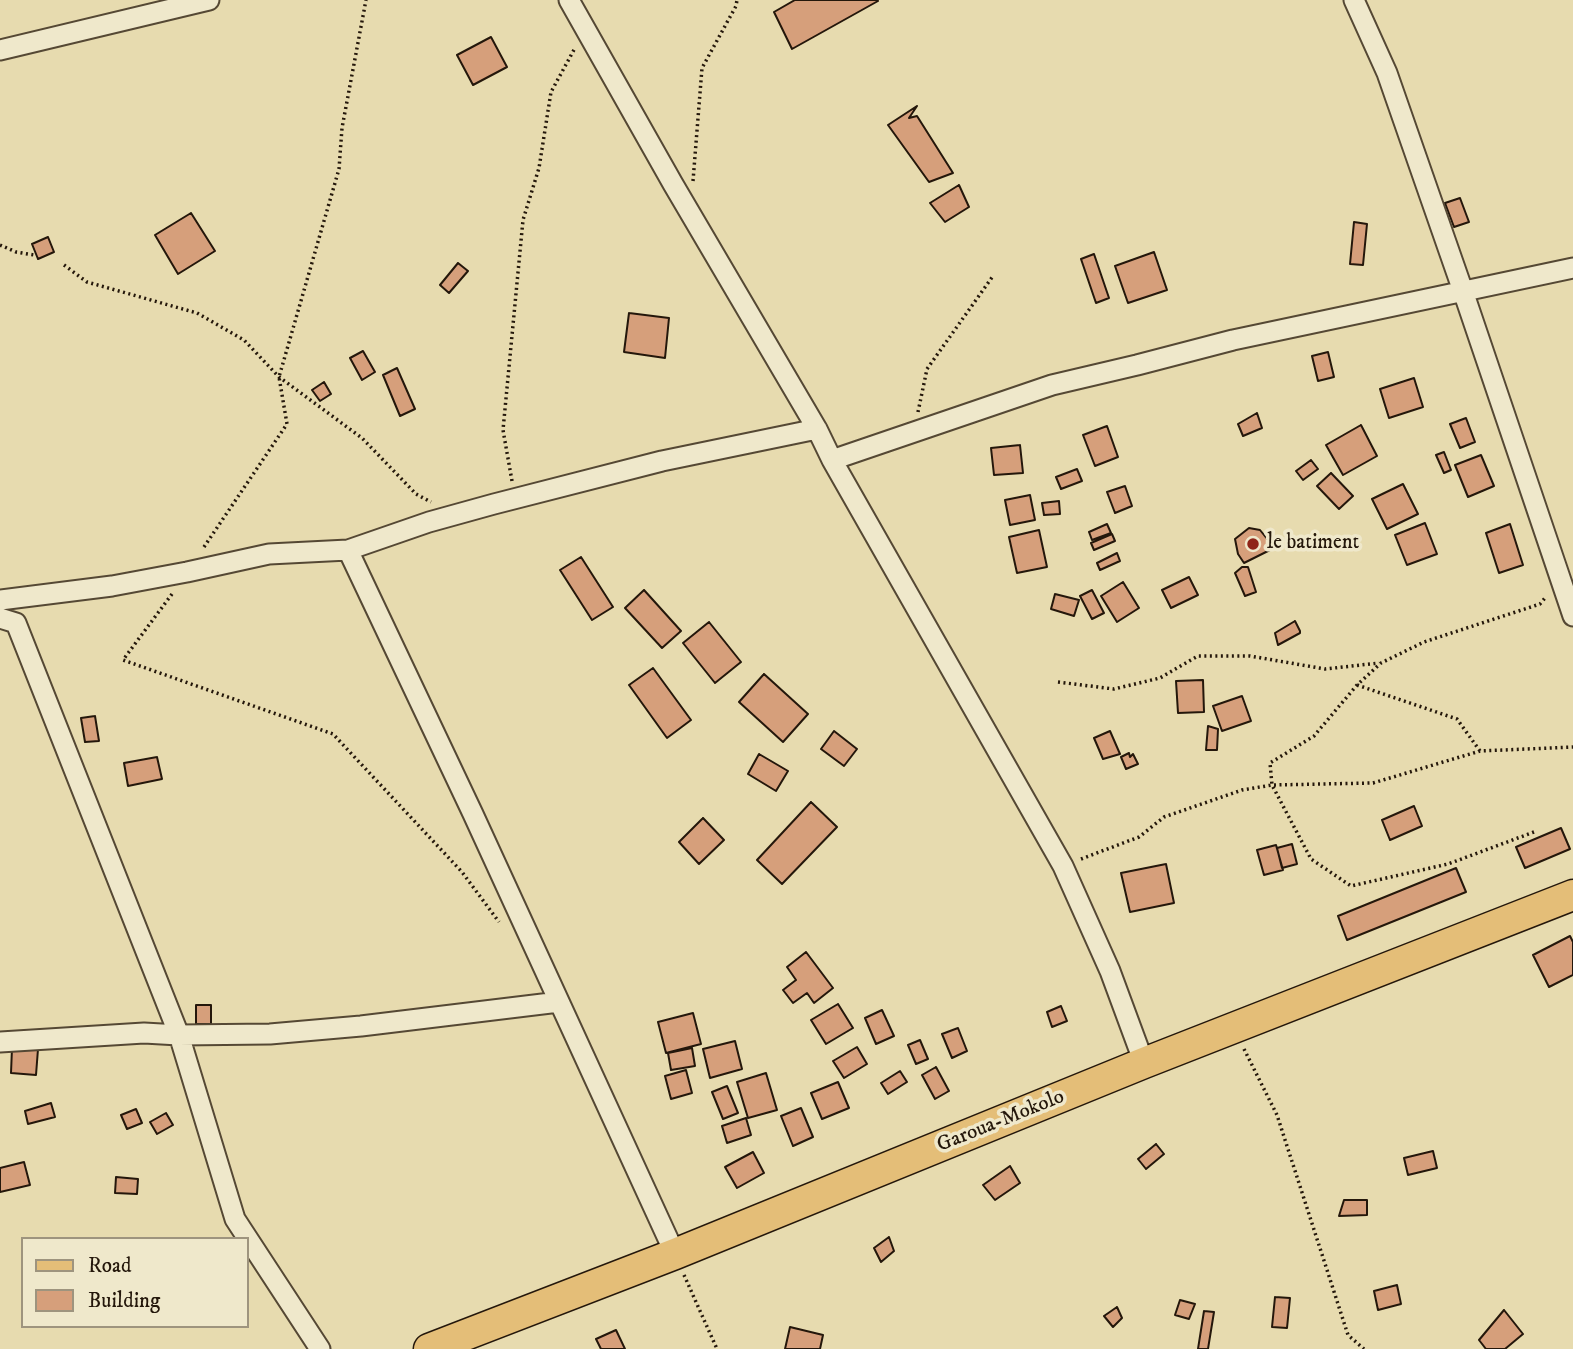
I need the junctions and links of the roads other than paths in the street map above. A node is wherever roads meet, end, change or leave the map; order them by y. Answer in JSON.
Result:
{"nodes":[{"id":1,"x":209,"y":0,"type":"edge"},
{"id":2,"x":569,"y":0,"type":"edge"},
{"id":3,"x":1354,"y":0,"type":"edge"},
{"id":4,"x":0,"y":50,"type":"edge"},
{"id":5,"x":1573,"y":268,"type":"edge"},
{"id":6,"x":1463,"y":291,"type":"junction"},
{"id":7,"x":817,"y":429,"type":"junction"},
{"id":8,"x":832,"y":460,"type":"junction"},
{"id":9,"x":348,"y":550,"type":"junction"},
{"id":10,"x":0,"y":600,"type":"edge"},
{"id":11,"x":1573,"y":616,"type":"edge"},
{"id":12,"x":0,"y":618,"type":"edge"},
{"id":13,"x":1573,"y":895,"type":"edge"},
{"id":14,"x":559,"y":1002,"type":"junction"},
{"id":15,"x":179,"y":1035,"type":"junction"},
{"id":16,"x":0,"y":1042,"type":"edge"},
{"id":17,"x":1144,"y":1063,"type":"junction"},
{"id":18,"x":247,"y":1237,"type":"edge"},
{"id":19,"x":248,"y":1239,"type":"edge"},
{"id":20,"x":675,"y":1254,"type":"junction"},
{"id":21,"x":320,"y":1349,"type":"edge"},
{"id":22,"x":429,"y":1349,"type":"edge"}],
"edges":[{"from":1,"to":4,"type":"street"},
{"from":2,"to":7,"type":"street"},
{"from":3,"to":6,"type":"street"},
{"from":5,"to":6,"type":"street"},
{"from":6,"to":8,"type":"street"},
{"from":6,"to":11,"type":"street"},
{"from":7,"to":8,"type":"street"},
{"from":7,"to":9,"type":"street"},
{"from":8,"to":17,"type":"street"},
{"from":9,"to":10,"type":"street"},
{"from":9,"to":14,"type":"street"},
{"from":12,"to":15,"type":"street"},
{"from":13,"to":17,"type":"main road","name":"Garoua-Mokolo"},
{"from":14,"to":15,"type":"street"},
{"from":14,"to":20,"type":"street"},
{"from":15,"to":16,"type":"street"},
{"from":15,"to":18,"type":"street"},
{"from":17,"to":20,"type":"main road","name":"Garoua-Mokolo"},
{"from":19,"to":21,"type":"street"},
{"from":20,"to":22,"type":"main road","name":"Garoua-Mokolo"}]}
